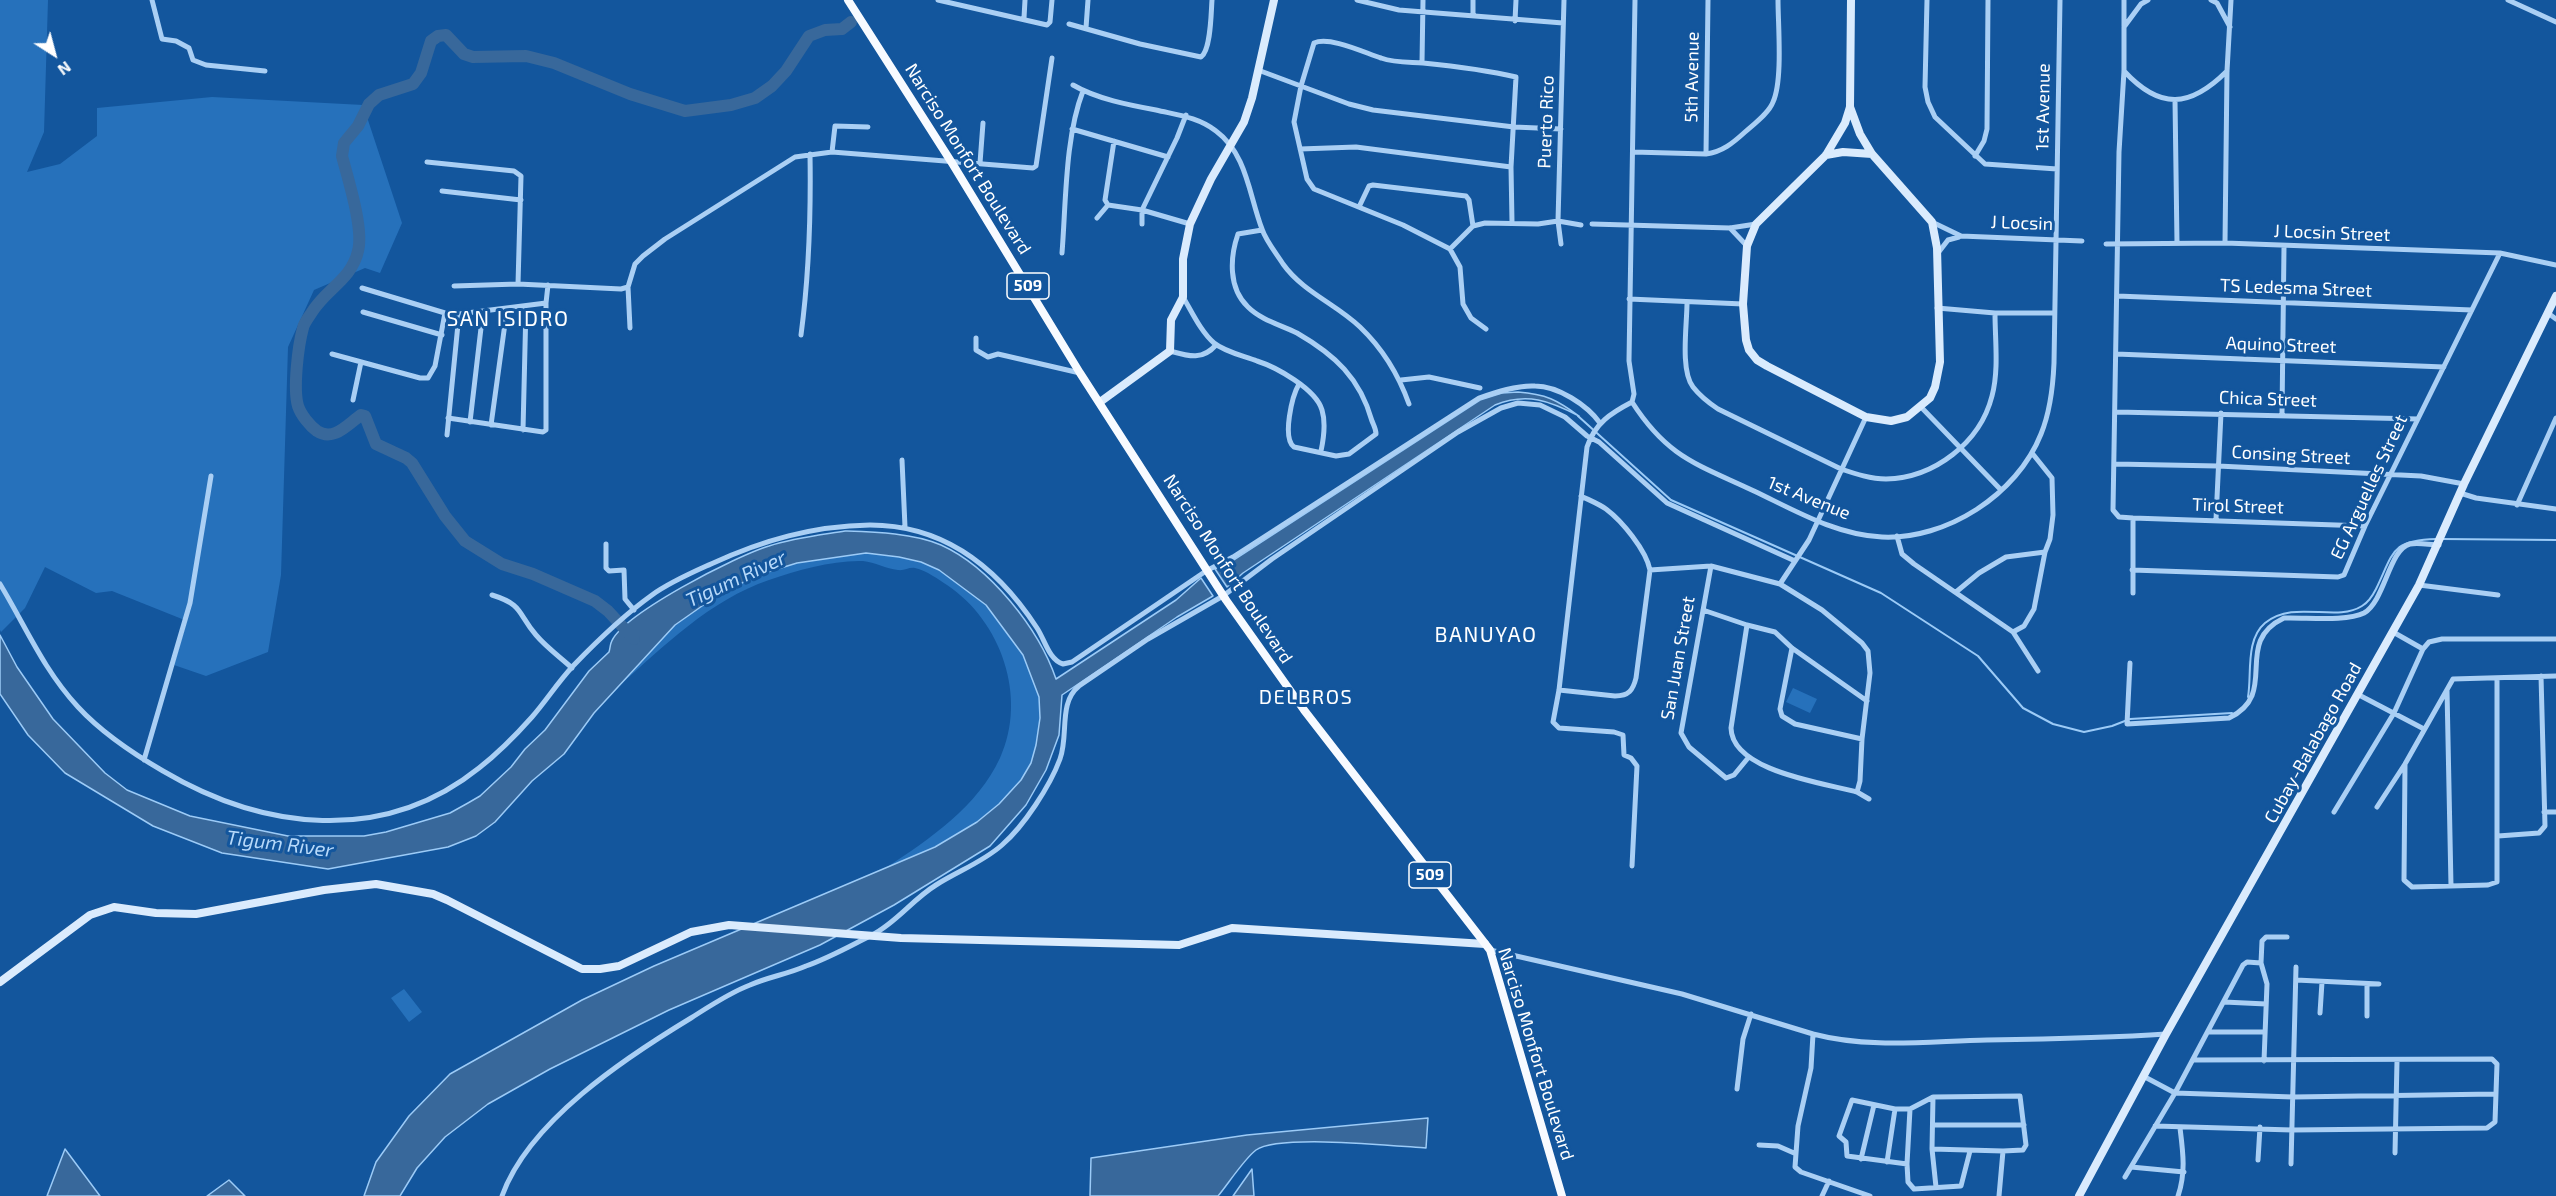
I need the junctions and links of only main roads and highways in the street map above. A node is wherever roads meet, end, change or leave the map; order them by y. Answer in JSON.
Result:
{"nodes":[{"id":1,"x":848,"y":0,"type":"edge"},
{"id":2,"x":1562,"y":1196,"type":"edge"}],
"edges":[{"from":1,"to":2,"type":"main road","name":"Narciso Monfort Boulevard","number":"509"}]}
